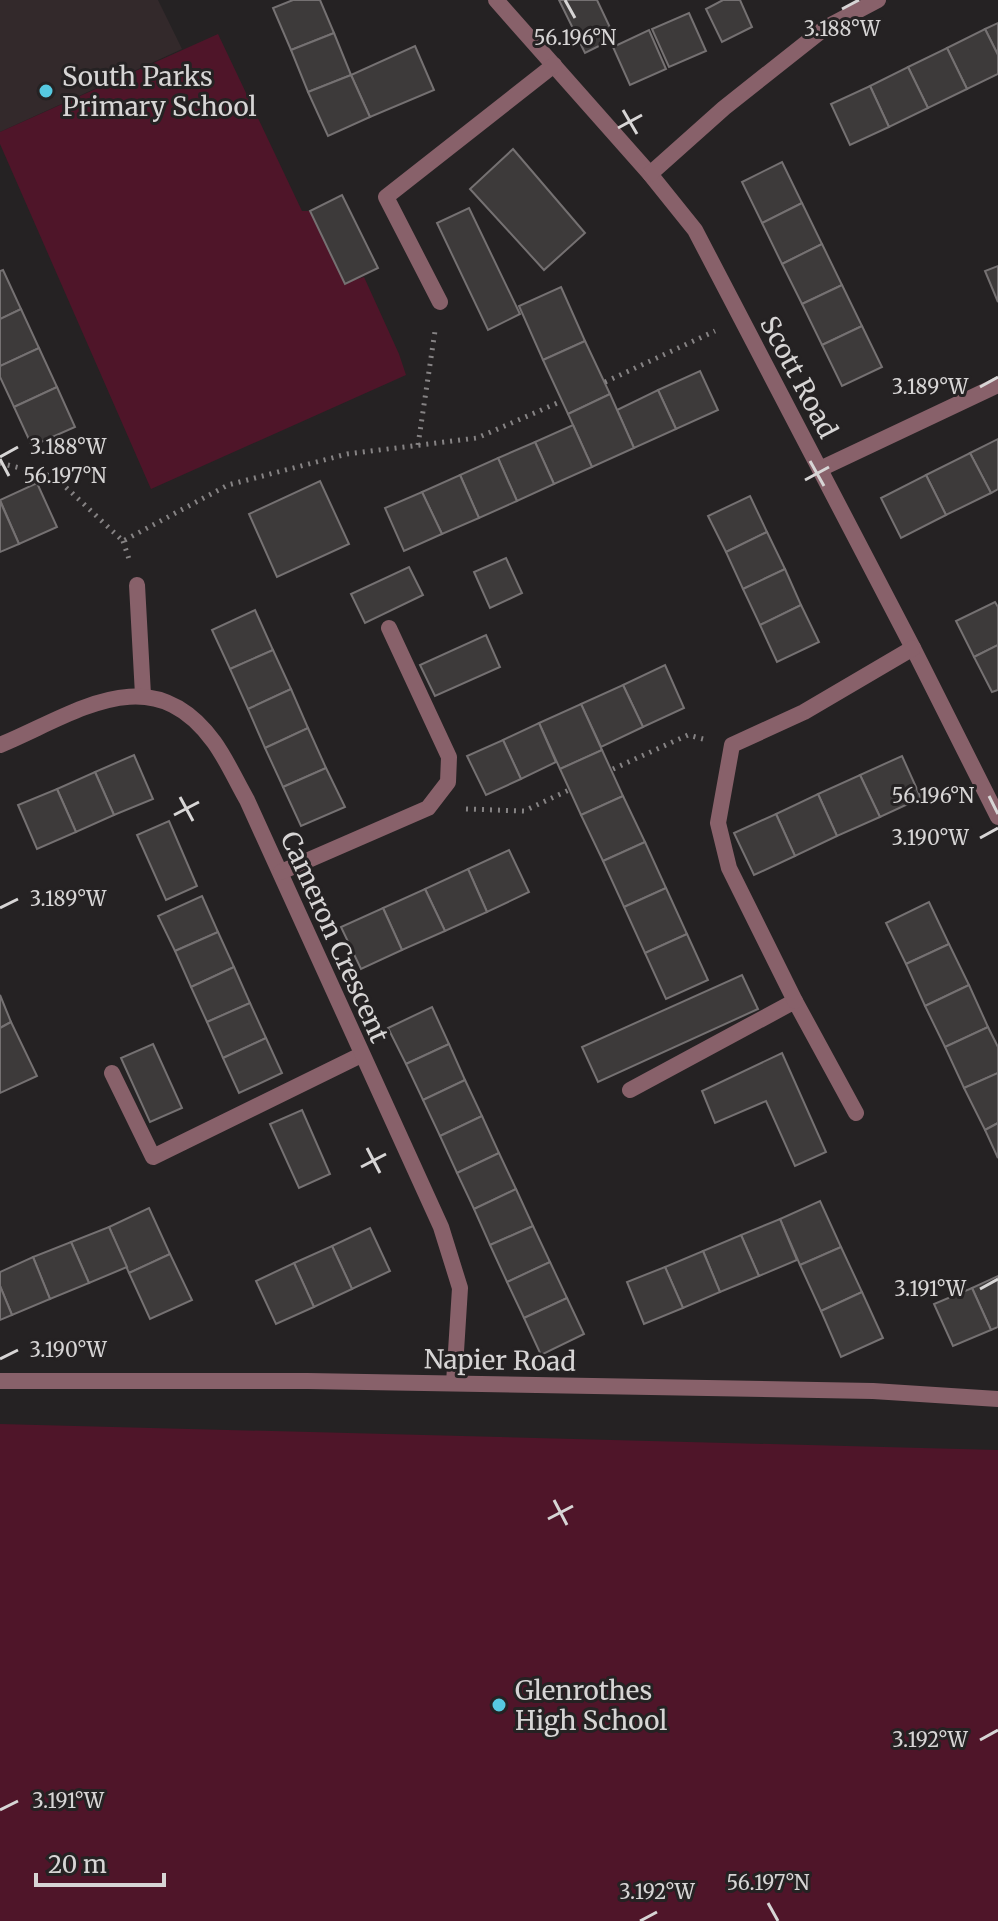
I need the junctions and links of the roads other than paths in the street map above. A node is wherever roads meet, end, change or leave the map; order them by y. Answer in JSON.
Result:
{"nodes":[{"id":1,"x":496,"y":0,"type":"edge"},
{"id":2,"x":878,"y":0,"type":"edge"},
{"id":3,"x":554,"y":65,"type":"junction"},
{"id":4,"x":650,"y":174,"type":"junction"},
{"id":5,"x":440,"y":302,"type":"road end"},
{"id":6,"x":998,"y":385,"type":"edge"},
{"id":7,"x":820,"y":469,"type":"junction"},
{"id":8,"x":137,"y":585,"type":"dead end"},
{"id":9,"x":389,"y":628,"type":"dead end"},
{"id":10,"x":913,"y":648,"type":"junction"},
{"id":11,"x":143,"y":695,"type":"junction"},
{"id":12,"x":0,"y":745,"type":"edge"},
{"id":13,"x":998,"y":817,"type":"edge"},
{"id":14,"x":281,"y":872,"type":"junction"},
{"id":15,"x":795,"y":1001,"type":"junction"},
{"id":16,"x":361,"y":1055,"type":"junction"},
{"id":17,"x":112,"y":1073,"type":"dead end"},
{"id":18,"x":630,"y":1090,"type":"dead end"},
{"id":19,"x":856,"y":1113,"type":"dead end"},
{"id":20,"x":0,"y":1381,"type":"edge"},
{"id":21,"x":454,"y":1383,"type":"junction"},
{"id":22,"x":998,"y":1399,"type":"edge"}],
"edges":[{"from":1,"to":3,"type":"street","name":"Scott Road"},
{"from":2,"to":4,"type":"street"},
{"from":3,"to":4,"type":"street","name":"Scott Road"},
{"from":3,"to":5,"type":"street"},
{"from":4,"to":7,"type":"street","name":"Scott Road"},
{"from":6,"to":7,"type":"street"},
{"from":7,"to":10,"type":"street","name":"Scott Road"},
{"from":8,"to":11,"type":"street"},
{"from":9,"to":14,"type":"street"},
{"from":10,"to":13,"type":"street","name":"Scott Road"},
{"from":10,"to":15,"type":"street"},
{"from":11,"to":12,"type":"street","name":"Cameron Crescent"},
{"from":11,"to":14,"type":"street","name":"Cameron Crescent"},
{"from":14,"to":16,"type":"street","name":"Cameron Crescent"},
{"from":15,"to":18,"type":"street"},
{"from":15,"to":19,"type":"street"},
{"from":16,"to":17,"type":"street"},
{"from":16,"to":21,"type":"street","name":"Cameron Crescent"},
{"from":20,"to":21,"type":"street","name":"Napier Road"},
{"from":21,"to":22,"type":"street","name":"Napier Road"}]}
